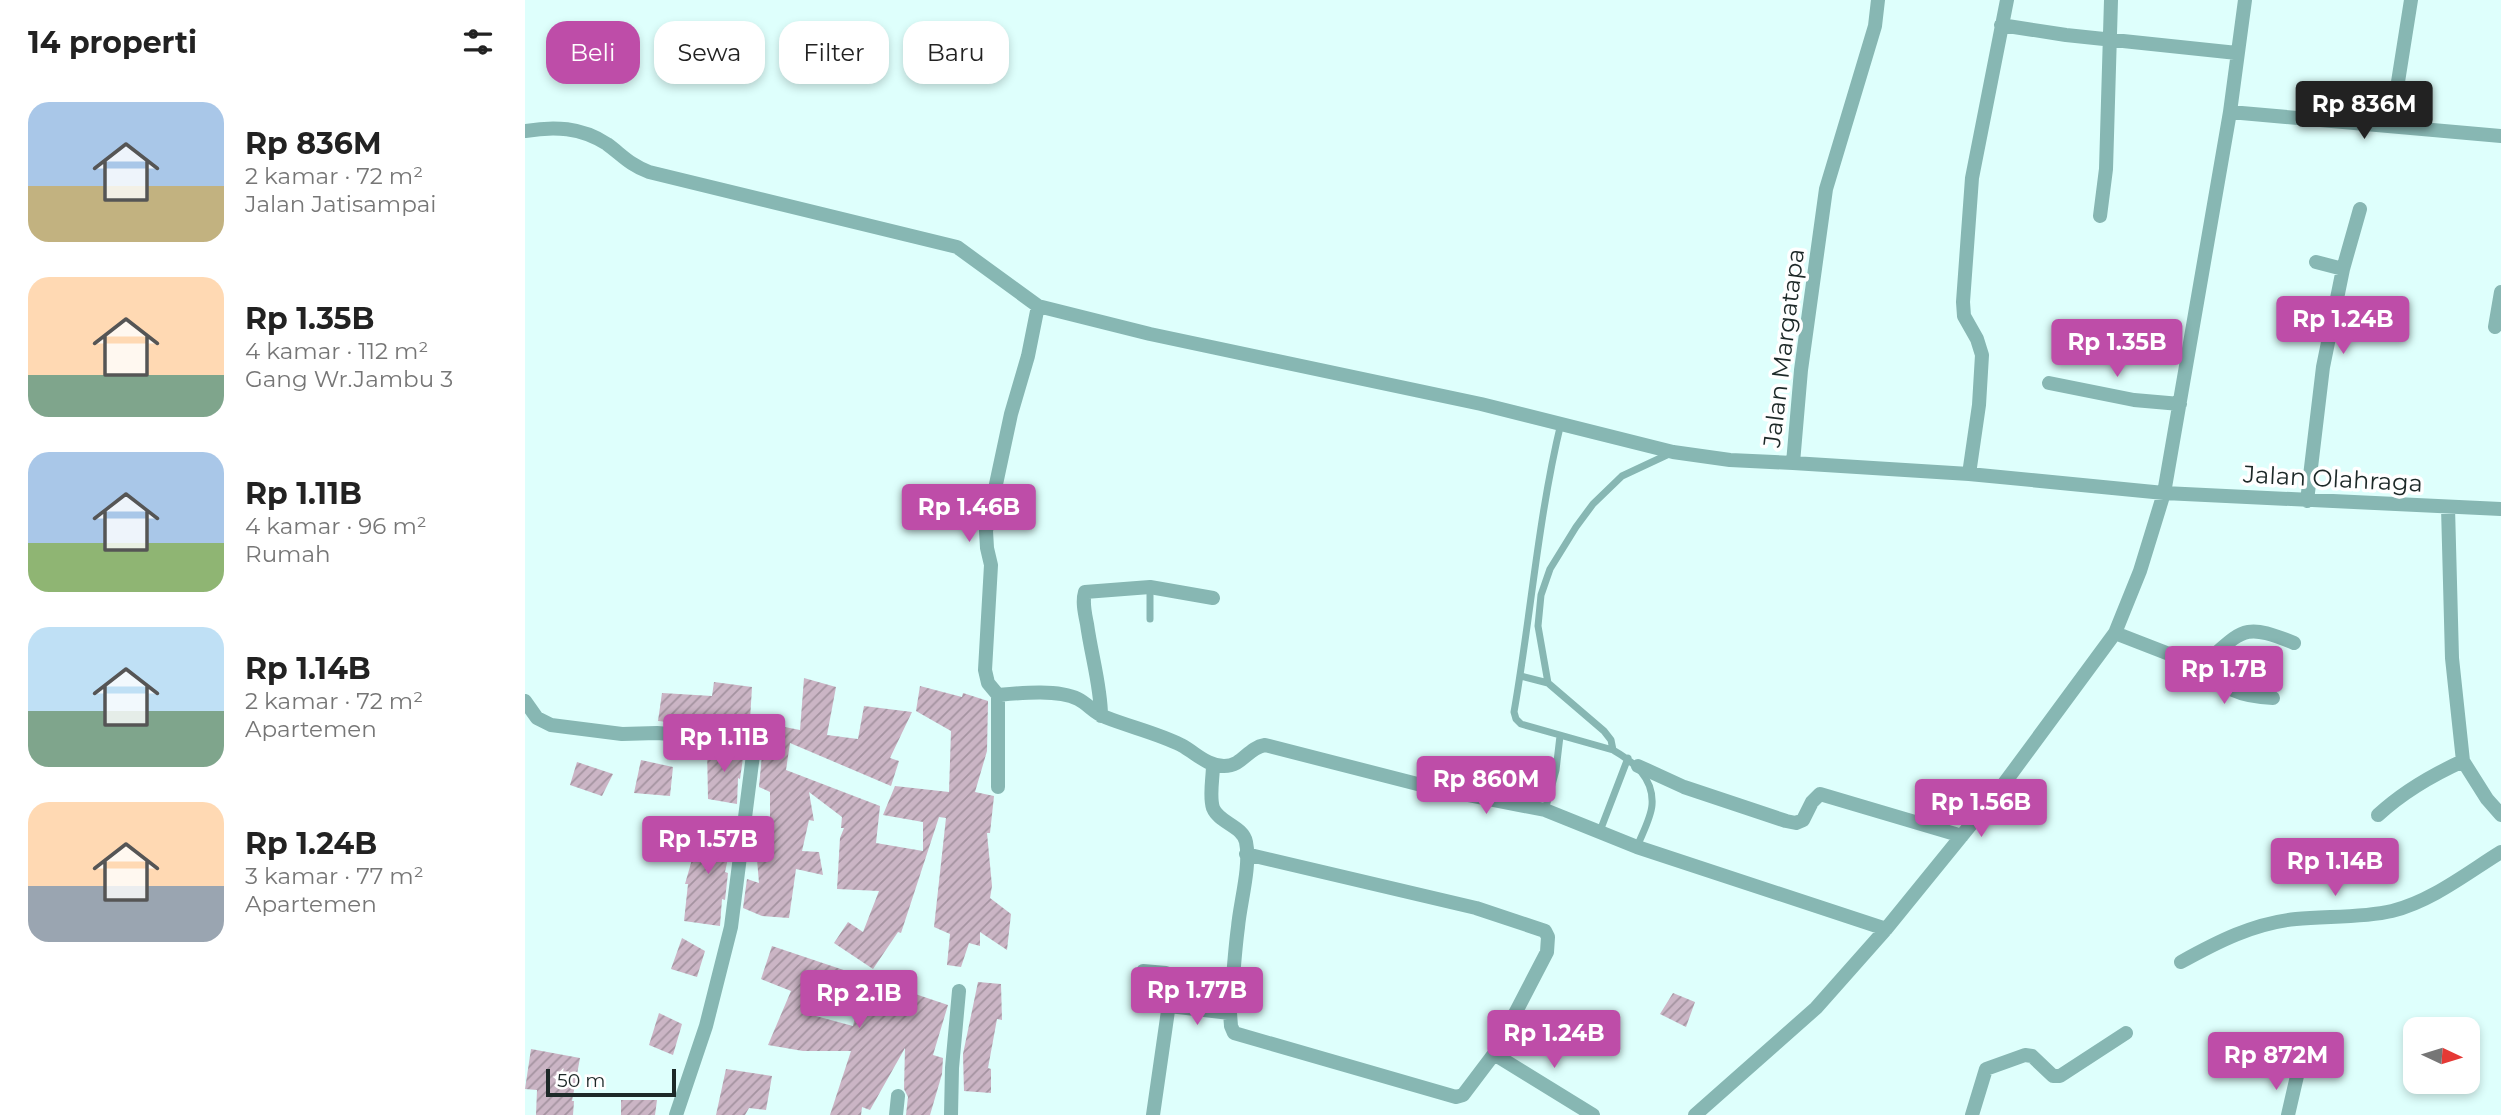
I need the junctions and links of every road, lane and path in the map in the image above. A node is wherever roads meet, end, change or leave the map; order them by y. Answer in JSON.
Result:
{"nodes":[{"id":1,"x":1878,"y":0,"type":"edge"},
{"id":2,"x":2007,"y":0,"type":"edge"},
{"id":3,"x":2111,"y":0,"type":"edge"},
{"id":4,"x":2245,"y":0,"type":"edge"},
{"id":5,"x":2411,"y":0,"type":"edge"},
{"id":6,"x":2001,"y":24,"type":"junction"},
{"id":7,"x":2109,"y":39,"type":"junction"},
{"id":8,"x":2237,"y":53,"type":"junction"},
{"id":9,"x":2230,"y":112,"type":"junction"},
{"id":10,"x":2391,"y":126,"type":"junction"},
{"id":11,"x":525,"y":131,"type":"edge"},
{"id":12,"x":2501,"y":136,"type":"edge"},
{"id":13,"x":2360,"y":209,"type":"dead end"},
{"id":14,"x":2100,"y":216,"type":"dead end"},
{"id":15,"x":2316,"y":262,"type":"dead end"},
{"id":16,"x":2343,"y":269,"type":"junction"},
{"id":17,"x":2501,"y":292,"type":"edge"},
{"id":18,"x":1038,"y":306,"type":"junction"},
{"id":19,"x":2494,"y":327,"type":"dead end"},
{"id":20,"x":2049,"y":383,"type":"dead end"},
{"id":21,"x":2180,"y":404,"type":"junction"},
{"id":22,"x":1562,"y":422,"type":"junction"},
{"id":23,"x":1673,"y":452,"type":"junction"},
{"id":24,"x":1793,"y":463,"type":"junction"},
{"id":25,"x":1969,"y":474,"type":"junction"},
{"id":26,"x":2164,"y":493,"type":"junction"},
{"id":27,"x":2307,"y":501,"type":"junction"},
{"id":28,"x":2448,"y":507,"type":"junction"},
{"id":29,"x":2501,"y":509,"type":"edge"},
{"id":30,"x":1150,"y":587,"type":"junction"},
{"id":31,"x":1213,"y":598,"type":"dead end"},
{"id":32,"x":1150,"y":619,"type":"dead end"},
{"id":33,"x":2115,"y":633,"type":"junction"},
{"id":34,"x":2294,"y":643,"type":"dead end"},
{"id":35,"x":2205,"y":663,"type":"junction"},
{"id":36,"x":1521,"y":676,"type":"junction"},
{"id":37,"x":1548,"y":683,"type":"junction"},
{"id":38,"x":998,"y":695,"type":"junction"},
{"id":39,"x":2273,"y":698,"type":"dead end"},
{"id":40,"x":525,"y":701,"type":"edge"},
{"id":41,"x":1101,"y":716,"type":"junction"},
{"id":42,"x":1560,"y":736,"type":"junction"},
{"id":43,"x":1613,"y":750,"type":"junction"},
{"id":44,"x":2463,"y":761,"type":"junction"},
{"id":45,"x":1633,"y":762,"type":"junction"},
{"id":46,"x":1213,"y":765,"type":"junction"},
{"id":47,"x":998,"y":787,"type":"dead end"},
{"id":48,"x":1545,"y":810,"type":"junction"},
{"id":49,"x":2378,"y":815,"type":"dead end"},
{"id":50,"x":2501,"y":815,"type":"edge"},
{"id":51,"x":1600,"y":831,"type":"junction"},
{"id":52,"x":1962,"y":836,"type":"junction"},
{"id":53,"x":1637,"y":847,"type":"junction"},
{"id":54,"x":2501,"y":852,"type":"edge"},
{"id":55,"x":1246,"y":854,"type":"junction"},
{"id":56,"x":1886,"y":929,"type":"junction"},
{"id":57,"x":2181,"y":962,"type":"dead end"},
{"id":58,"x":1143,"y":971,"type":"dead end"},
{"id":59,"x":959,"y":991,"type":"dead end"},
{"id":60,"x":1169,"y":1006,"type":"junction"},
{"id":61,"x":1230,"y":1013,"type":"junction"},
{"id":62,"x":2126,"y":1033,"type":"dead end"},
{"id":63,"x":1494,"y":1054,"type":"junction"},
{"id":64,"x":2297,"y":1076,"type":"dead end"},
{"id":65,"x":898,"y":1096,"type":"dead end"},
{"id":66,"x":676,"y":1115,"type":"edge"},
{"id":67,"x":896,"y":1115,"type":"edge"},
{"id":68,"x":951,"y":1115,"type":"edge"},
{"id":69,"x":1153,"y":1115,"type":"edge"},
{"id":70,"x":1593,"y":1115,"type":"edge"},
{"id":71,"x":1695,"y":1115,"type":"edge"},
{"id":72,"x":1972,"y":1115,"type":"edge"},
{"id":73,"x":2288,"y":1115,"type":"edge"}],
"edges":[{"from":1,"to":24,"type":"street","name":"Jalan Margatapa"},
{"from":2,"to":6,"type":"street"},
{"from":3,"to":7,"type":"street"},
{"from":4,"to":8,"type":"street"},
{"from":5,"to":10,"type":"street"},
{"from":6,"to":7,"type":"street"},
{"from":6,"to":25,"type":"street"},
{"from":7,"to":8,"type":"street"},
{"from":7,"to":14,"type":"street"},
{"from":8,"to":9,"type":"street"},
{"from":9,"to":10,"type":"street"},
{"from":9,"to":21,"type":"street"},
{"from":10,"to":12,"type":"street"},
{"from":11,"to":18,"type":"street"},
{"from":13,"to":16,"type":"street"},
{"from":15,"to":16,"type":"street"},
{"from":16,"to":27,"type":"street"},
{"from":17,"to":19,"type":"street"},
{"from":18,"to":22,"type":"street"},
{"from":18,"to":38,"type":"street"},
{"from":20,"to":21,"type":"street"},
{"from":21,"to":26,"type":"street"},
{"from":22,"to":23,"type":"street"},
{"from":22,"to":36,"type":"lane"},
{"from":23,"to":24,"type":"street"},
{"from":23,"to":37,"type":"lane"},
{"from":24,"to":25,"type":"street","name":"Jalan Margatapa"},
{"from":25,"to":26,"type":"street","name":"Jalan Margatapa"},
{"from":26,"to":27,"type":"street","name":"Jalan Olahraga"},
{"from":26,"to":33,"type":"street"},
{"from":27,"to":28,"type":"street","name":"Jalan Olahraga"},
{"from":28,"to":29,"type":"street","name":"Jalan Olahraga"},
{"from":28,"to":44,"type":"street"},
{"from":30,"to":31,"type":"street"},
{"from":30,"to":32,"type":"lane"},
{"from":30,"to":41,"type":"street"},
{"from":33,"to":35,"type":"street"},
{"from":33,"to":52,"type":"street"},
{"from":34,"to":35,"type":"street"},
{"from":35,"to":39,"type":"street"},
{"from":36,"to":37,"type":"lane"},
{"from":36,"to":42,"type":"lane"},
{"from":37,"to":43,"type":"lane"},
{"from":38,"to":41,"type":"street"},
{"from":38,"to":47,"type":"street"},
{"from":40,"to":66,"type":"street"},
{"from":41,"to":46,"type":"street"},
{"from":42,"to":43,"type":"lane"},
{"from":42,"to":48,"type":"lane"},
{"from":43,"to":45,"type":"lane"},
{"from":44,"to":49,"type":"street"},
{"from":44,"to":50,"type":"street"},
{"from":45,"to":51,"type":"lane"},
{"from":45,"to":52,"type":"street"},
{"from":45,"to":53,"type":"lane"},
{"from":46,"to":48,"type":"street"},
{"from":46,"to":55,"type":"street"},
{"from":48,"to":51,"type":"street"},
{"from":51,"to":53,"type":"street"},
{"from":52,"to":56,"type":"street"},
{"from":53,"to":56,"type":"street"},
{"from":54,"to":57,"type":"street"},
{"from":55,"to":61,"type":"street"},
{"from":55,"to":63,"type":"street"},
{"from":56,"to":71,"type":"street"},
{"from":58,"to":60,"type":"street"},
{"from":59,"to":68,"type":"street"},
{"from":60,"to":61,"type":"street"},
{"from":60,"to":69,"type":"street"},
{"from":61,"to":63,"type":"street"},
{"from":62,"to":72,"type":"street"},
{"from":63,"to":70,"type":"street"},
{"from":64,"to":73,"type":"street"},
{"from":65,"to":67,"type":"street"}]}
